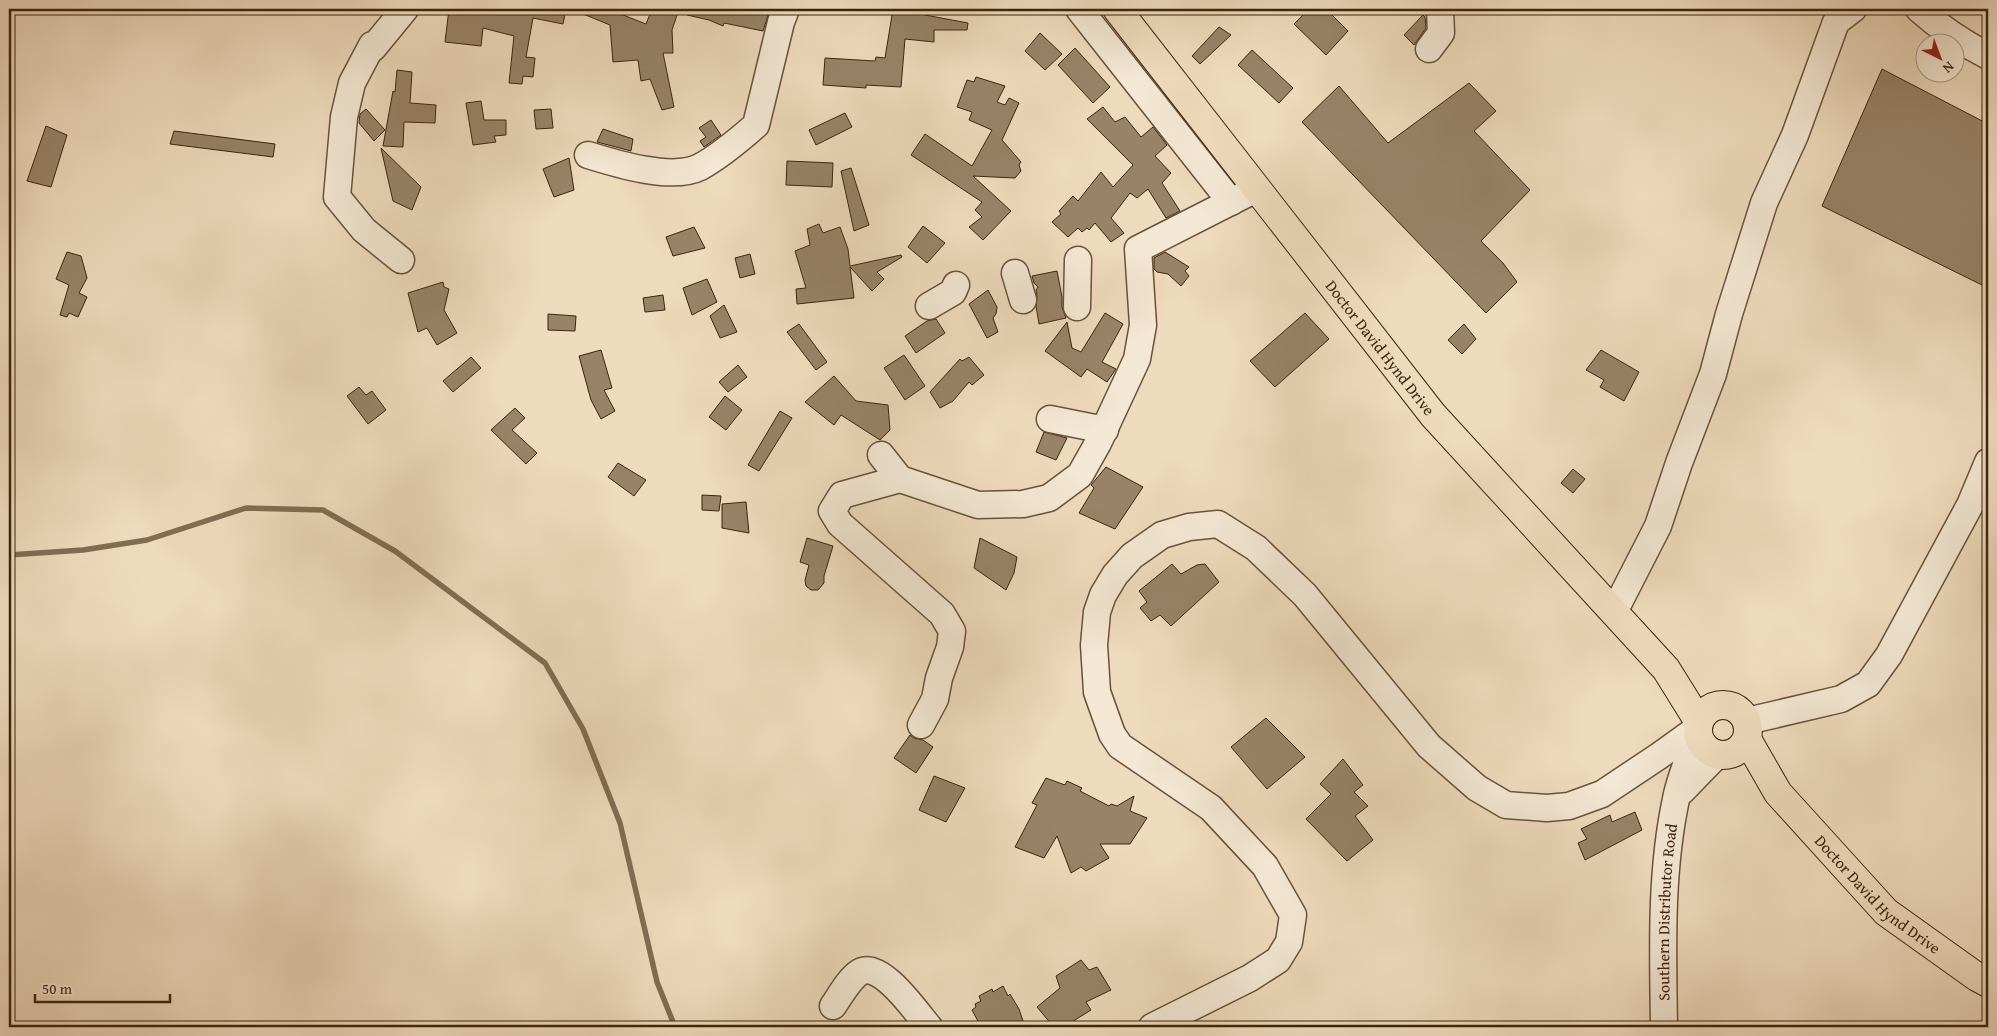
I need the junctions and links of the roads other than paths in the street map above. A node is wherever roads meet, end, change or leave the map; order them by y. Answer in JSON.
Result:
{"nodes":[{"id":1,"x":405,"y":9,"type":"edge"},
{"id":2,"x":786,"y":9,"type":"edge"},
{"id":3,"x":1079,"y":9,"type":"edge"},
{"id":4,"x":1117,"y":9,"type":"edge"},
{"id":5,"x":1440,"y":9,"type":"edge"},
{"id":6,"x":1853,"y":9,"type":"edge"},
{"id":7,"x":1919,"y":9,"type":"edge"},
{"id":8,"x":1429,"y":49,"type":"dead end"},
{"id":9,"x":1988,"y":56,"type":"edge"},
{"id":10,"x":588,"y":155,"type":"dead end"},
{"id":11,"x":1256,"y":189,"type":"junction"},
{"id":12,"x":1231,"y":202,"type":"junction"},
{"id":13,"x":401,"y":260,"type":"dead end"},
{"id":14,"x":1078,"y":260,"type":"dead end"},
{"id":15,"x":1016,"y":273,"type":"dead end"},
{"id":16,"x":953,"y":287,"type":"dead end"},
{"id":17,"x":1023,"y":300,"type":"dead end"},
{"id":18,"x":929,"y":306,"type":"dead end"},
{"id":19,"x":1077,"y":308,"type":"dead end"},
{"id":20,"x":1050,"y":419,"type":"dead end"},
{"id":21,"x":1105,"y":430,"type":"junction"},
{"id":22,"x":881,"y":455,"type":"dead end"},
{"id":23,"x":1988,"y":462,"type":"edge"},
{"id":24,"x":900,"y":479,"type":"junction"},
{"id":25,"x":1614,"y":612,"type":"junction"},
{"id":26,"x":1703,"y":722,"type":"junction"},
{"id":27,"x":921,"y":726,"type":"dead end"},
{"id":28,"x":1747,"y":730,"type":"junction"},
{"id":29,"x":1720,"y":755,"type":"junction"},
{"id":30,"x":1778,"y":793,"type":"junction"},
{"id":31,"x":1676,"y":797,"type":"junction"},
{"id":32,"x":1988,"y":983,"type":"edge"},
{"id":33,"x":832,"y":1006,"type":"dead end"},
{"id":34,"x":929,"y":1027,"type":"edge"},
{"id":35,"x":1152,"y":1027,"type":"edge"},
{"id":36,"x":1664,"y":1027,"type":"edge"}],
"edges":[{"from":1,"to":13,"type":"street"},
{"from":2,"to":10,"type":"street"},
{"from":3,"to":12,"type":"street"},
{"from":4,"to":11,"type":"main road","name":"Doctor David Hynd Drive"},
{"from":5,"to":8,"type":"street"},
{"from":6,"to":25,"type":"street"},
{"from":7,"to":9,"type":"street"},
{"from":11,"to":12,"type":"street"},
{"from":11,"to":25,"type":"main road","name":"Doctor David Hynd Drive"},
{"from":12,"to":21,"type":"street"},
{"from":14,"to":19,"type":"street"},
{"from":15,"to":17,"type":"street"},
{"from":16,"to":18,"type":"street"},
{"from":20,"to":21,"type":"street"},
{"from":21,"to":24,"type":"street"},
{"from":22,"to":24,"type":"street"},
{"from":23,"to":28,"type":"street"},
{"from":24,"to":27,"type":"street"},
{"from":25,"to":26,"type":"main road","name":"Doctor David Hynd Drive"},
{"from":26,"to":28,"type":"main road"},
{"from":26,"to":29,"type":"main road"},
{"from":26,"to":31,"type":"street","name":"Southern Distributor Road"},
{"from":26,"to":35,"type":"street"},
{"from":28,"to":29,"type":"main road"},
{"from":28,"to":30,"type":"main road","name":"Doctor David Hynd Drive"},
{"from":29,"to":30,"type":"main road","name":"Doctor David Hynd Drive"},
{"from":29,"to":31,"type":"street"},
{"from":30,"to":32,"type":"main road","name":"Doctor David Hynd Drive"},
{"from":31,"to":36,"type":"street","name":"Southern Distributor Road"},
{"from":33,"to":34,"type":"street"}]}
